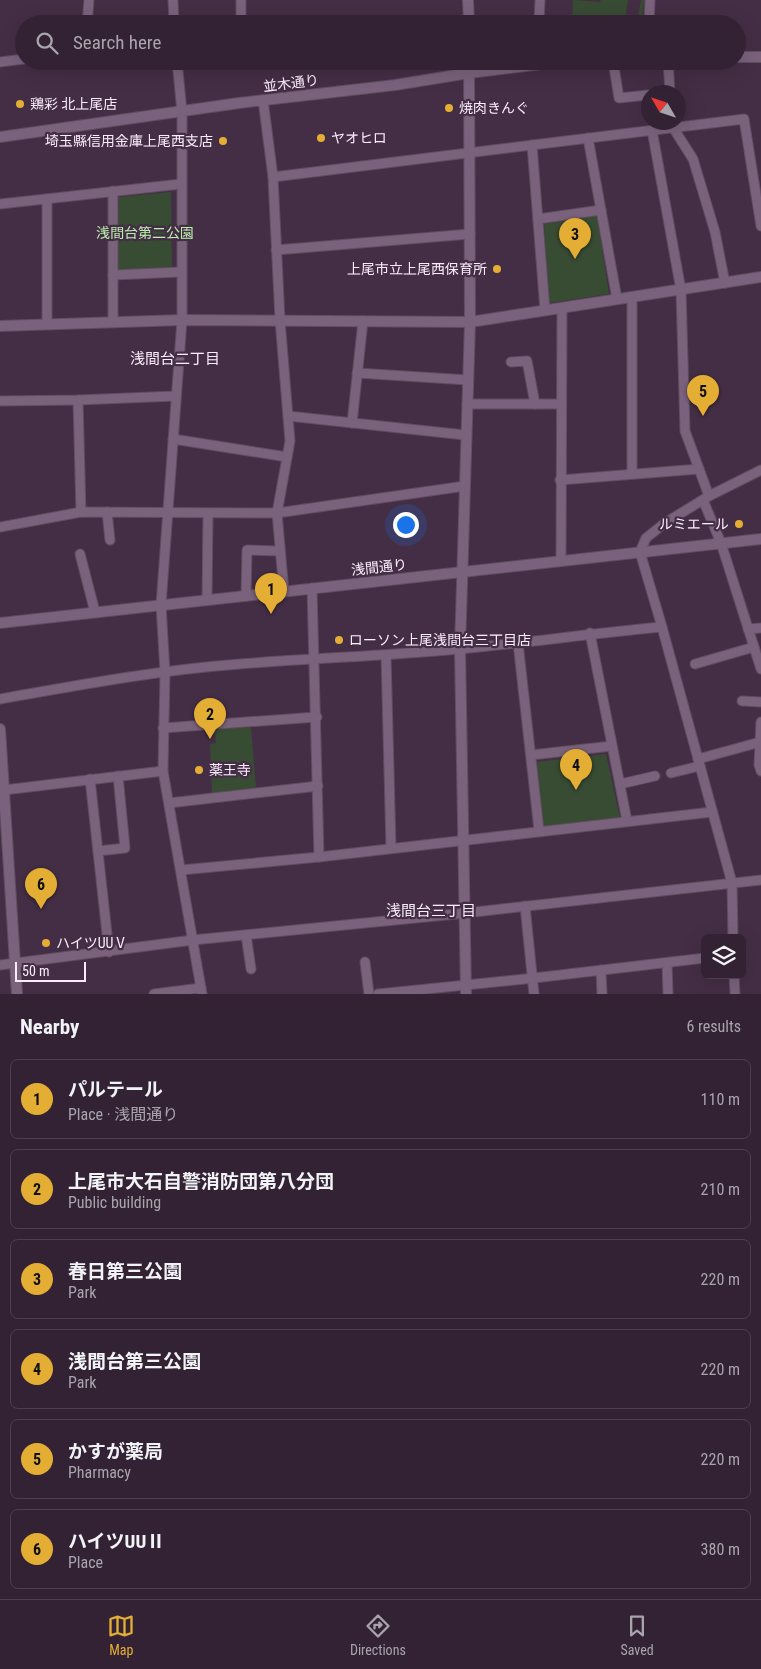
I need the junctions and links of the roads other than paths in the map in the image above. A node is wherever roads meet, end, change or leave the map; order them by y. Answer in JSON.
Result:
{"nodes":[{"id":1,"x":89,"y":0,"type":"edge"},
{"id":2,"x":172,"y":0,"type":"edge"},
{"id":3,"x":241,"y":0,"type":"edge"},
{"id":4,"x":468,"y":0,"type":"edge"},
{"id":5,"x":540,"y":0,"type":"edge"},
{"id":6,"x":650,"y":0,"type":"edge"},
{"id":7,"x":87,"y":15,"type":"edge"},
{"id":8,"x":173,"y":15,"type":"edge"},
{"id":9,"x":240,"y":15,"type":"edge"},
{"id":10,"x":469,"y":15,"type":"edge"},
{"id":11,"x":539,"y":15,"type":"edge"},
{"id":12,"x":649,"y":15,"type":"edge"},
{"id":13,"x":746,"y":57,"type":"edge"},
{"id":14,"x":761,"y":57,"type":"edge"},
{"id":15,"x":15,"y":60,"type":"edge"},
{"id":16,"x":0,"y":62,"type":"edge"},
{"id":17,"x":178,"y":70,"type":"edge"},
{"id":18,"x":493,"y":70,"type":"edge"},
{"id":19,"x":614,"y":70,"type":"edge"},
{"id":20,"x":669,"y":70,"type":"edge"},
{"id":21,"x":469,"y":73,"type":"junction"},
{"id":22,"x":670,"y":85,"type":"edge"},
{"id":23,"x":641,"y":96,"type":"edge"},
{"id":24,"x":263,"y":100,"type":"junction"},
{"id":25,"x":182,"y":112,"type":"junction"},
{"id":26,"x":686,"y":123,"type":"edge"},
{"id":27,"x":652,"y":130,"type":"joint"},
{"id":28,"x":676,"y":130,"type":"edge"},
{"id":29,"x":0,"y":137,"type":"edge"},
{"id":30,"x":588,"y":138,"type":"junction"},
{"id":31,"x":532,"y":145,"type":"junction"},
{"id":32,"x":469,"y":153,"type":"junction"},
{"id":33,"x":273,"y":177,"type":"junction"},
{"id":34,"x":181,"y":184,"type":"junction"},
{"id":35,"x":113,"y":192,"type":"junction"},
{"id":36,"x":47,"y":199,"type":"junction"},
{"id":37,"x":0,"y":204,"type":"edge"},
{"id":38,"x":601,"y":210,"type":"junction"},
{"id":39,"x":538,"y":218,"type":"junction"},
{"id":40,"x":761,"y":226,"type":"edge"},
{"id":41,"x":470,"y":234,"type":"junction"},
{"id":42,"x":276,"y":250,"type":"junction"},
{"id":43,"x":181,"y":272,"type":"junction"},
{"id":44,"x":113,"y":275,"type":"junction"},
{"id":45,"x":761,"y":278,"type":"edge"},
{"id":46,"x":725,"y":283,"type":"junction"},
{"id":47,"x":681,"y":290,"type":"junction"},
{"id":48,"x":632,"y":297,"type":"junction"},
{"id":49,"x":617,"y":299,"type":"junction"},
{"id":50,"x":562,"y":308,"type":"junction"},
{"id":51,"x":545,"y":310,"type":"junction"},
{"id":52,"x":182,"y":320,"type":"junction"},
{"id":53,"x":280,"y":320,"type":"junction"},
{"id":54,"x":363,"y":321,"type":"junction"},
{"id":55,"x":113,"y":322,"type":"junction"},
{"id":56,"x":470,"y":322,"type":"junction"},
{"id":57,"x":47,"y":324,"type":"junction"},
{"id":58,"x":0,"y":326,"type":"edge"},
{"id":59,"x":511,"y":362,"type":"dead end"},
{"id":60,"x":357,"y":373,"type":"junction"},
{"id":61,"x":468,"y":380,"type":"junction"},
{"id":62,"x":176,"y":396,"type":"junction"},
{"id":63,"x":78,"y":400,"type":"junction"},
{"id":64,"x":0,"y":401,"type":"edge"},
{"id":65,"x":467,"y":404,"type":"junction"},
{"id":66,"x":535,"y":404,"type":"junction"},
{"id":67,"x":561,"y":404,"type":"junction"},
{"id":68,"x":288,"y":416,"type":"junction"},
{"id":69,"x":352,"y":423,"type":"junction"},
{"id":70,"x":466,"y":435,"type":"junction"},
{"id":71,"x":173,"y":439,"type":"junction"},
{"id":72,"x":287,"y":457,"type":"junction"},
{"id":73,"x":699,"y":469,"type":"junction"},
{"id":74,"x":761,"y":470,"type":"edge"},
{"id":75,"x":632,"y":474,"type":"junction"},
{"id":76,"x":560,"y":480,"type":"junction"},
{"id":77,"x":465,"y":486,"type":"junction"},
{"id":78,"x":706,"y":498,"type":"junction"},
{"id":79,"x":81,"y":512,"type":"junction"},
{"id":80,"x":107,"y":512,"type":"junction"},
{"id":81,"x":168,"y":513,"type":"junction"},
{"id":82,"x":208,"y":513,"type":"junction"},
{"id":83,"x":276,"y":513,"type":"junction"},
{"id":84,"x":0,"y":528,"type":"edge"},
{"id":85,"x":761,"y":538,"type":"edge"},
{"id":86,"x":110,"y":540,"type":"dead end"},
{"id":87,"x":721,"y":543,"type":"junction"},
{"id":88,"x":280,"y":551,"type":"junction"},
{"id":89,"x":640,"y":552,"type":"junction"},
{"id":90,"x":80,"y":554,"type":"dead end"},
{"id":91,"x":560,"y":561,"type":"junction"},
{"id":92,"x":462,"y":572,"type":"junction"},
{"id":93,"x":312,"y":588,"type":"junction"},
{"id":94,"x":284,"y":592,"type":"junction"},
{"id":95,"x":246,"y":596,"type":"junction"},
{"id":96,"x":207,"y":600,"type":"junction"},
{"id":97,"x":161,"y":605,"type":"junction"},
{"id":98,"x":94,"y":612,"type":"junction"},
{"id":99,"x":0,"y":624,"type":"edge"},
{"id":100,"x":662,"y":627,"type":"junction"},
{"id":101,"x":761,"y":628,"type":"edge"},
{"id":102,"x":748,"y":629,"type":"junction"},
{"id":103,"x":590,"y":634,"type":"junction"},
{"id":104,"x":518,"y":643,"type":"junction"},
{"id":105,"x":754,"y":647,"type":"junction"},
{"id":106,"x":460,"y":649,"type":"junction"},
{"id":107,"x":386,"y":655,"type":"junction"},
{"id":108,"x":315,"y":660,"type":"junction"},
{"id":109,"x":695,"y":664,"type":"dead end"},
{"id":110,"x":761,"y":669,"type":"edge"},
{"id":111,"x":165,"y":672,"type":"junction"},
{"id":112,"x":0,"y":698,"type":"edge"},
{"id":113,"x":742,"y":701,"type":"dead end"},
{"id":114,"x":761,"y":702,"type":"edge"},
{"id":115,"x":316,"y":717,"type":"junction"},
{"id":116,"x":761,"y":722,"type":"edge"},
{"id":117,"x":163,"y":728,"type":"junction"},
{"id":118,"x":0,"y":729,"type":"edge"},
{"id":119,"x":760,"y":742,"type":"edge"},
{"id":120,"x":612,"y":746,"type":"junction"},
{"id":121,"x":532,"y":755,"type":"junction"},
{"id":122,"x":699,"y":763,"type":"junction"},
{"id":123,"x":760,"y":767,"type":"edge"},
{"id":124,"x":163,"y":771,"type":"junction"},
{"id":125,"x":1,"y":773,"type":"edge"},
{"id":126,"x":671,"y":773,"type":"dead end"},
{"id":127,"x":118,"y":776,"type":"junction"},
{"id":128,"x":655,"y":776,"type":"dead end"},
{"id":129,"x":90,"y":779,"type":"junction"},
{"id":130,"x":620,"y":784,"type":"junction"},
{"id":131,"x":318,"y":786,"type":"junction"},
{"id":132,"x":4,"y":790,"type":"junction"},
{"id":133,"x":169,"y":803,"type":"junction"},
{"id":134,"x":712,"y":812,"type":"junction"},
{"id":135,"x":627,"y":821,"type":"junction"},
{"id":136,"x":539,"y":830,"type":"junction"},
{"id":137,"x":464,"y":840,"type":"junction"},
{"id":138,"x":391,"y":848,"type":"junction"},
{"id":139,"x":98,"y":851,"type":"junction"},
{"id":140,"x":318,"y":857,"type":"junction"},
{"id":141,"x":4,"y":858,"type":"edge"},
{"id":142,"x":181,"y":870,"type":"junction"},
{"id":143,"x":761,"y":880,"type":"edge"},
{"id":144,"x":732,"y":883,"type":"junction"},
{"id":145,"x":525,"y":906,"type":"junction"},
{"id":146,"x":466,"y":913,"type":"junction"},
{"id":147,"x":246,"y":934,"type":"junction"},
{"id":148,"x":733,"y":934,"type":"edge"},
{"id":149,"x":193,"y":940,"type":"junction"},
{"id":150,"x":109,"y":952,"type":"junction"},
{"id":151,"x":701,"y":958,"type":"edge"},
{"id":152,"x":364,"y":962,"type":"dead end"},
{"id":153,"x":668,"y":962,"type":"junction"},
{"id":154,"x":14,"y":963,"type":"junction"},
{"id":155,"x":0,"y":965,"type":"edge"},
{"id":156,"x":251,"y":969,"type":"dead end"},
{"id":157,"x":601,"y":970,"type":"junction"},
{"id":158,"x":534,"y":978,"type":"junction"},
{"id":159,"x":734,"y":979,"type":"edge"},
{"id":160,"x":466,"y":989,"type":"edge"},
{"id":161,"x":202,"y":991,"type":"edge"},
{"id":162,"x":406,"y":992,"type":"edge"},
{"id":163,"x":17,"y":994,"type":"edge"},
{"id":164,"x":154,"y":994,"type":"edge"},
{"id":165,"x":368,"y":994,"type":"edge"},
{"id":166,"x":378,"y":994,"type":"edge"},
{"id":167,"x":534,"y":994,"type":"edge"},
{"id":168,"x":602,"y":994,"type":"edge"},
{"id":169,"x":668,"y":994,"type":"edge"},
{"id":170,"x":735,"y":994,"type":"edge"}],
"edges":[{"from":1,"to":7,"type":"street"},
{"from":2,"to":8,"type":"street"},
{"from":3,"to":9,"type":"street"},
{"from":4,"to":10,"type":"street"},
{"from":5,"to":11,"type":"street"},
{"from":6,"to":12,"type":"street"},
{"from":13,"to":14,"type":"street"},
{"from":15,"to":16,"type":"street"},
{"from":17,"to":25,"type":"street"},
{"from":18,"to":21,"type":"street","name":"並木通り"},
{"from":19,"to":23,"type":"street"},
{"from":20,"to":22,"type":"street"},
{"from":21,"to":24,"type":"street","name":"並木通り"},
{"from":21,"to":32,"type":"street"},
{"from":24,"to":25,"type":"street","name":"並木通り"},
{"from":24,"to":33,"type":"street"},
{"from":25,"to":29,"type":"street","name":"並木通り"},
{"from":25,"to":34,"type":"street"},
{"from":26,"to":40,"type":"street"},
{"from":27,"to":30,"type":"street"},
{"from":27,"to":47,"type":"street"},
{"from":28,"to":46,"type":"street"},
{"from":30,"to":31,"type":"street"},
{"from":30,"to":38,"type":"street"},
{"from":31,"to":32,"type":"street"},
{"from":31,"to":39,"type":"street"},
{"from":32,"to":33,"type":"street"},
{"from":32,"to":41,"type":"street"},
{"from":33,"to":42,"type":"street"},
{"from":34,"to":35,"type":"street"},
{"from":34,"to":43,"type":"street"},
{"from":35,"to":36,"type":"street"},
{"from":35,"to":44,"type":"street"},
{"from":36,"to":37,"type":"street"},
{"from":36,"to":57,"type":"street"},
{"from":38,"to":39,"type":"street"},
{"from":38,"to":49,"type":"street"},
{"from":39,"to":51,"type":"street"},
{"from":41,"to":42,"type":"street"},
{"from":41,"to":56,"type":"street"},
{"from":42,"to":53,"type":"street"},
{"from":43,"to":44,"type":"street"},
{"from":43,"to":52,"type":"street"},
{"from":44,"to":55,"type":"street"},
{"from":45,"to":46,"type":"street"},
{"from":46,"to":47,"type":"street"},
{"from":47,"to":48,"type":"street"},
{"from":47,"to":73,"type":"street"},
{"from":48,"to":49,"type":"street"},
{"from":48,"to":75,"type":"street"},
{"from":49,"to":50,"type":"street"},
{"from":50,"to":51,"type":"street"},
{"from":50,"to":67,"type":"street"},
{"from":51,"to":56,"type":"street"},
{"from":52,"to":53,"type":"street"},
{"from":52,"to":55,"type":"street"},
{"from":52,"to":62,"type":"street"},
{"from":53,"to":54,"type":"street"},
{"from":53,"to":68,"type":"street"},
{"from":54,"to":56,"type":"street"},
{"from":54,"to":60,"type":"street"},
{"from":55,"to":57,"type":"street"},
{"from":56,"to":61,"type":"street"},
{"from":57,"to":58,"type":"street"},
{"from":59,"to":66,"type":"street"},
{"from":60,"to":61,"type":"street"},
{"from":60,"to":69,"type":"street"},
{"from":61,"to":65,"type":"street"},
{"from":62,"to":63,"type":"street"},
{"from":62,"to":71,"type":"street"},
{"from":63,"to":64,"type":"street"},
{"from":63,"to":79,"type":"street"},
{"from":65,"to":66,"type":"street"},
{"from":65,"to":70,"type":"street"},
{"from":66,"to":67,"type":"street"},
{"from":67,"to":76,"type":"street"},
{"from":68,"to":69,"type":"street"},
{"from":68,"to":72,"type":"street"},
{"from":69,"to":70,"type":"street"},
{"from":70,"to":77,"type":"street"},
{"from":71,"to":72,"type":"street"},
{"from":71,"to":81,"type":"street"},
{"from":72,"to":83,"type":"street"},
{"from":73,"to":75,"type":"street"},
{"from":73,"to":78,"type":"street"},
{"from":74,"to":78,"type":"street"},
{"from":75,"to":76,"type":"street"},
{"from":76,"to":91,"type":"street"},
{"from":77,"to":83,"type":"street"},
{"from":77,"to":92,"type":"street"},
{"from":78,"to":87,"type":"street"},
{"from":78,"to":89,"type":"street"},
{"from":79,"to":80,"type":"street"},
{"from":79,"to":84,"type":"street"},
{"from":80,"to":81,"type":"street"},
{"from":80,"to":86,"type":"street"},
{"from":81,"to":82,"type":"street"},
{"from":81,"to":97,"type":"street"},
{"from":82,"to":83,"type":"street"},
{"from":82,"to":96,"type":"street"},
{"from":83,"to":88,"type":"street"},
{"from":85,"to":87,"type":"street","name":"浅間通り"},
{"from":87,"to":89,"type":"street","name":"浅間通り"},
{"from":87,"to":102,"type":"street"},
{"from":88,"to":94,"type":"street"},
{"from":88,"to":95,"type":"street"},
{"from":89,"to":91,"type":"street","name":"浅間通り"},
{"from":89,"to":100,"type":"street"},
{"from":90,"to":98,"type":"street"},
{"from":91,"to":92,"type":"street","name":"浅間通り"},
{"from":92,"to":93,"type":"street","name":"浅間通り"},
{"from":92,"to":106,"type":"street"},
{"from":93,"to":94,"type":"street","name":"浅間通り"},
{"from":93,"to":108,"type":"street"},
{"from":94,"to":95,"type":"street","name":"浅間通り"},
{"from":95,"to":96,"type":"street","name":"浅間通り"},
{"from":96,"to":97,"type":"street","name":"浅間通り"},
{"from":97,"to":98,"type":"street","name":"浅間通り"},
{"from":97,"to":111,"type":"street"},
{"from":98,"to":99,"type":"street","name":"浅間通り"},
{"from":100,"to":103,"type":"street"},
{"from":100,"to":122,"type":"street"},
{"from":101,"to":102,"type":"street"},
{"from":102,"to":105,"type":"street"},
{"from":103,"to":104,"type":"street"},
{"from":103,"to":120,"type":"street"},
{"from":104,"to":106,"type":"street"},
{"from":104,"to":121,"type":"street"},
{"from":105,"to":109,"type":"street"},
{"from":105,"to":110,"type":"street"},
{"from":106,"to":107,"type":"street"},
{"from":106,"to":137,"type":"street"},
{"from":107,"to":108,"type":"street"},
{"from":107,"to":138,"type":"street"},
{"from":108,"to":111,"type":"street"},
{"from":108,"to":115,"type":"street"},
{"from":111,"to":112,"type":"street"},
{"from":111,"to":117,"type":"street"},
{"from":113,"to":114,"type":"street"},
{"from":115,"to":117,"type":"street"},
{"from":115,"to":131,"type":"street"},
{"from":116,"to":119,"type":"street"},
{"from":117,"to":124,"type":"street"},
{"from":118,"to":125,"type":"street"},
{"from":119,"to":122,"type":"street"},
{"from":119,"to":123,"type":"street"},
{"from":120,"to":121,"type":"street"},
{"from":120,"to":130,"type":"street"},
{"from":121,"to":136,"type":"street"},
{"from":122,"to":126,"type":"street"},
{"from":122,"to":134,"type":"street"},
{"from":124,"to":127,"type":"street"},
{"from":124,"to":133,"type":"street"},
{"from":125,"to":132,"type":"street"},
{"from":127,"to":129,"type":"street"},
{"from":127,"to":139,"type":"street"},
{"from":128,"to":130,"type":"street"},
{"from":129,"to":132,"type":"street"},
{"from":129,"to":139,"type":"street"},
{"from":130,"to":135,"type":"street"},
{"from":131,"to":133,"type":"street"},
{"from":131,"to":140,"type":"street"},
{"from":132,"to":141,"type":"street"},
{"from":133,"to":142,"type":"street"},
{"from":134,"to":135,"type":"street"},
{"from":134,"to":144,"type":"street"},
{"from":135,"to":136,"type":"street"},
{"from":136,"to":137,"type":"street"},
{"from":137,"to":138,"type":"street"},
{"from":137,"to":146,"type":"street"},
{"from":138,"to":140,"type":"street"},
{"from":139,"to":150,"type":"street"},
{"from":140,"to":142,"type":"street"},
{"from":141,"to":154,"type":"street"},
{"from":142,"to":149,"type":"street"},
{"from":143,"to":144,"type":"street"},
{"from":144,"to":145,"type":"street"},
{"from":144,"to":148,"type":"street"},
{"from":145,"to":146,"type":"street"},
{"from":145,"to":158,"type":"street"},
{"from":146,"to":147,"type":"street"},
{"from":146,"to":160,"type":"street"},
{"from":147,"to":149,"type":"street"},
{"from":147,"to":156,"type":"street"},
{"from":149,"to":150,"type":"street"},
{"from":149,"to":161,"type":"street"},
{"from":150,"to":154,"type":"street"},
{"from":151,"to":153,"type":"street"},
{"from":152,"to":165,"type":"street"},
{"from":153,"to":157,"type":"street"},
{"from":153,"to":169,"type":"street"},
{"from":154,"to":155,"type":"street"},
{"from":154,"to":163,"type":"street"},
{"from":157,"to":158,"type":"street"},
{"from":157,"to":168,"type":"street"},
{"from":158,"to":160,"type":"street"},
{"from":158,"to":167,"type":"street"},
{"from":159,"to":170,"type":"street"},
{"from":160,"to":162,"type":"street"},
{"from":161,"to":164,"type":"street"},
{"from":162,"to":166,"type":"street"}]}
